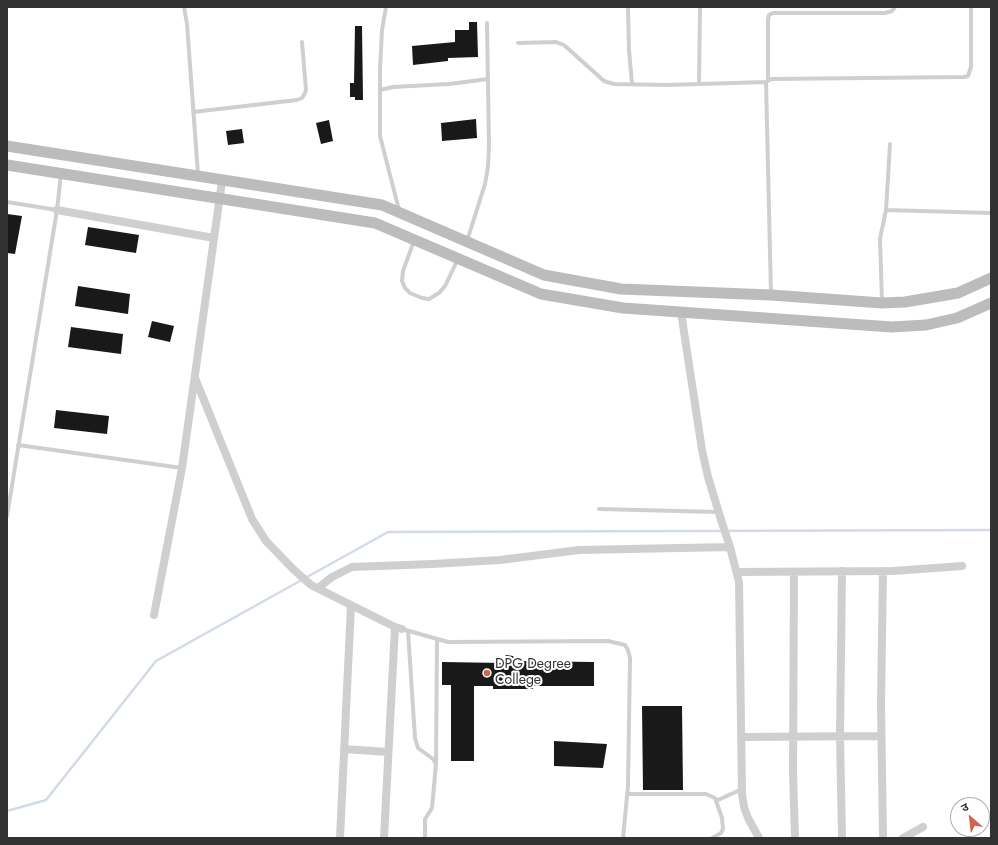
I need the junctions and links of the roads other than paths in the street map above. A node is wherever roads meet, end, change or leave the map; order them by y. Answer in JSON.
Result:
{"nodes":[{"id":1,"x":184,"y":7,"type":"edge"},
{"id":2,"x":386,"y":7,"type":"edge"},
{"id":3,"x":628,"y":7,"type":"edge"},
{"id":4,"x":700,"y":7,"type":"edge"},
{"id":5,"x":895,"y":7,"type":"edge"},
{"id":6,"x":970,"y":7,"type":"edge"},
{"id":7,"x":487,"y":23,"type":"dead end"},
{"id":8,"x":302,"y":42,"type":"dead end"},
{"id":9,"x":518,"y":43,"type":"dead end"},
{"id":10,"x":488,"y":78,"type":"junction"},
{"id":11,"x":767,"y":82,"type":"junction"},
{"id":12,"x":632,"y":84,"type":"junction"},
{"id":13,"x":699,"y":84,"type":"junction"},
{"id":14,"x":380,"y":90,"type":"junction"},
{"id":15,"x":194,"y":112,"type":"junction"},
{"id":16,"x":890,"y":144,"type":"dead end"},
{"id":17,"x":7,"y":146,"type":"edge"},
{"id":18,"x":7,"y":165,"type":"edge"},
{"id":19,"x":61,"y":174,"type":"junction"},
{"id":20,"x":198,"y":177,"type":"junction"},
{"id":21,"x":222,"y":180,"type":"junction"},
{"id":22,"x":219,"y":198,"type":"junction"},
{"id":23,"x":7,"y":202,"type":"edge"},
{"id":24,"x":57,"y":210,"type":"junction"},
{"id":25,"x":886,"y":210,"type":"junction"},
{"id":26,"x":400,"y":213,"type":"junction"},
{"id":27,"x":991,"y":213,"type":"edge"},
{"id":28,"x":214,"y":238,"type":"junction"},
{"id":29,"x":415,"y":240,"type":"junction"},
{"id":30,"x":466,"y":241,"type":"junction"},
{"id":31,"x":492,"y":252,"type":"junction"},
{"id":32,"x":458,"y":259,"type":"junction"},
{"id":33,"x":485,"y":270,"type":"junction"},
{"id":34,"x":991,"y":278,"type":"edge"},
{"id":35,"x":771,"y":295,"type":"junction"},
{"id":36,"x":882,"y":303,"type":"junction"},
{"id":37,"x":991,"y":303,"type":"edge"},
{"id":38,"x":681,"y":312,"type":"junction"},
{"id":39,"x":194,"y":378,"type":"junction"},
{"id":40,"x":18,"y":445,"type":"junction"},
{"id":41,"x":182,"y":468,"type":"junction"},
{"id":42,"x":599,"y":509,"type":"dead end"},
{"id":43,"x":718,"y":512,"type":"junction"},
{"id":44,"x":7,"y":516,"type":"edge"},
{"id":45,"x":730,"y":547,"type":"junction"},
{"id":46,"x":962,"y":566,"type":"dead end"},
{"id":47,"x":842,"y":571,"type":"junction"},
{"id":48,"x":883,"y":571,"type":"junction"},
{"id":49,"x":737,"y":572,"type":"junction"},
{"id":50,"x":794,"y":572,"type":"junction"},
{"id":51,"x":314,"y":587,"type":"junction"},
{"id":52,"x":351,"y":605,"type":"junction"},
{"id":53,"x":154,"y":615,"type":"dead end"},
{"id":54,"x":402,"y":629,"type":"junction"},
{"id":55,"x":437,"y":640,"type":"junction"},
{"id":56,"x":840,"y":736,"type":"junction"},
{"id":57,"x":881,"y":736,"type":"junction"},
{"id":58,"x":741,"y":737,"type":"junction"},
{"id":59,"x":793,"y":737,"type":"junction"},
{"id":60,"x":344,"y":749,"type":"junction"},
{"id":61,"x":388,"y":752,"type":"junction"},
{"id":62,"x":436,"y":764,"type":"junction"},
{"id":63,"x":742,"y":789,"type":"junction"},
{"id":64,"x":628,"y":794,"type":"junction"},
{"id":65,"x":716,"y":801,"type":"junction"},
{"id":66,"x":923,"y":827,"type":"dead end"},
{"id":67,"x":340,"y":838,"type":"edge"},
{"id":68,"x":384,"y":838,"type":"edge"},
{"id":69,"x":425,"y":838,"type":"edge"},
{"id":70,"x":623,"y":838,"type":"edge"},
{"id":71,"x":712,"y":838,"type":"edge"},
{"id":72,"x":759,"y":838,"type":"edge"},
{"id":73,"x":795,"y":838,"type":"edge"},
{"id":74,"x":842,"y":838,"type":"edge"},
{"id":75,"x":882,"y":838,"type":"edge"},
{"id":76,"x":903,"y":838,"type":"edge"}],
"edges":[{"from":1,"to":15,"type":"lane"},
{"from":2,"to":14,"type":"lane"},
{"from":3,"to":12,"type":"lane"},
{"from":4,"to":13,"type":"lane"},
{"from":5,"to":11,"type":"lane"},
{"from":6,"to":11,"type":"lane"},
{"from":7,"to":10,"type":"lane"},
{"from":8,"to":15,"type":"lane"},
{"from":9,"to":12,"type":"lane"},
{"from":10,"to":14,"type":"lane"},
{"from":10,"to":30,"type":"lane"},
{"from":11,"to":13,"type":"lane"},
{"from":11,"to":35,"type":"lane"},
{"from":12,"to":13,"type":"lane"},
{"from":14,"to":26,"type":"lane"},
{"from":15,"to":20,"type":"lane"},
{"from":16,"to":25,"type":"lane"},
{"from":17,"to":20,"type":"main road"},
{"from":18,"to":19,"type":"main road"},
{"from":19,"to":22,"type":"main road"},
{"from":19,"to":24,"type":"lane"},
{"from":20,"to":21,"type":"main road"},
{"from":21,"to":22,"type":"street"},
{"from":21,"to":26,"type":"main road"},
{"from":22,"to":28,"type":"street"},
{"from":22,"to":29,"type":"main road"},
{"from":23,"to":24,"type":"lane"},
{"from":24,"to":28,"type":"street"},
{"from":24,"to":40,"type":"lane"},
{"from":25,"to":27,"type":"lane"},
{"from":25,"to":36,"type":"lane"},
{"from":26,"to":30,"type":"main road"},
{"from":28,"to":39,"type":"street"},
{"from":29,"to":32,"type":"main road"},
{"from":29,"to":32,"type":"lane"},
{"from":30,"to":31,"type":"main road"},
{"from":31,"to":33,"type":"main road"},
{"from":31,"to":35,"type":"main road"},
{"from":32,"to":33,"type":"main road"},
{"from":33,"to":38,"type":"main road"},
{"from":34,"to":36,"type":"main road"},
{"from":35,"to":36,"type":"main road"},
{"from":37,"to":38,"type":"main road"},
{"from":38,"to":43,"type":"street"},
{"from":39,"to":41,"type":"street"},
{"from":39,"to":51,"type":"street"},
{"from":40,"to":41,"type":"lane"},
{"from":40,"to":44,"type":"lane"},
{"from":41,"to":53,"type":"street"},
{"from":42,"to":43,"type":"lane"},
{"from":43,"to":45,"type":"street"},
{"from":45,"to":49,"type":"street"},
{"from":45,"to":51,"type":"street"},
{"from":46,"to":48,"type":"street"},
{"from":47,"to":48,"type":"street"},
{"from":47,"to":50,"type":"street"},
{"from":47,"to":56,"type":"street"},
{"from":48,"to":57,"type":"street"},
{"from":49,"to":50,"type":"street"},
{"from":49,"to":58,"type":"street"},
{"from":50,"to":59,"type":"street"},
{"from":51,"to":52,"type":"street"},
{"from":52,"to":54,"type":"street"},
{"from":52,"to":60,"type":"street"},
{"from":54,"to":55,"type":"lane"},
{"from":54,"to":61,"type":"street"},
{"from":54,"to":62,"type":"lane"},
{"from":55,"to":62,"type":"lane"},
{"from":55,"to":64,"type":"lane"},
{"from":56,"to":57,"type":"street"},
{"from":56,"to":59,"type":"street"},
{"from":56,"to":74,"type":"street"},
{"from":57,"to":75,"type":"street"},
{"from":58,"to":59,"type":"street"},
{"from":58,"to":63,"type":"street"},
{"from":59,"to":73,"type":"street"},
{"from":60,"to":61,"type":"street"},
{"from":60,"to":67,"type":"street"},
{"from":61,"to":68,"type":"street"},
{"from":62,"to":69,"type":"lane"},
{"from":63,"to":65,"type":"lane"},
{"from":63,"to":72,"type":"street"},
{"from":64,"to":65,"type":"lane"},
{"from":64,"to":70,"type":"lane"},
{"from":65,"to":71,"type":"lane"},
{"from":66,"to":76,"type":"street"}]}
